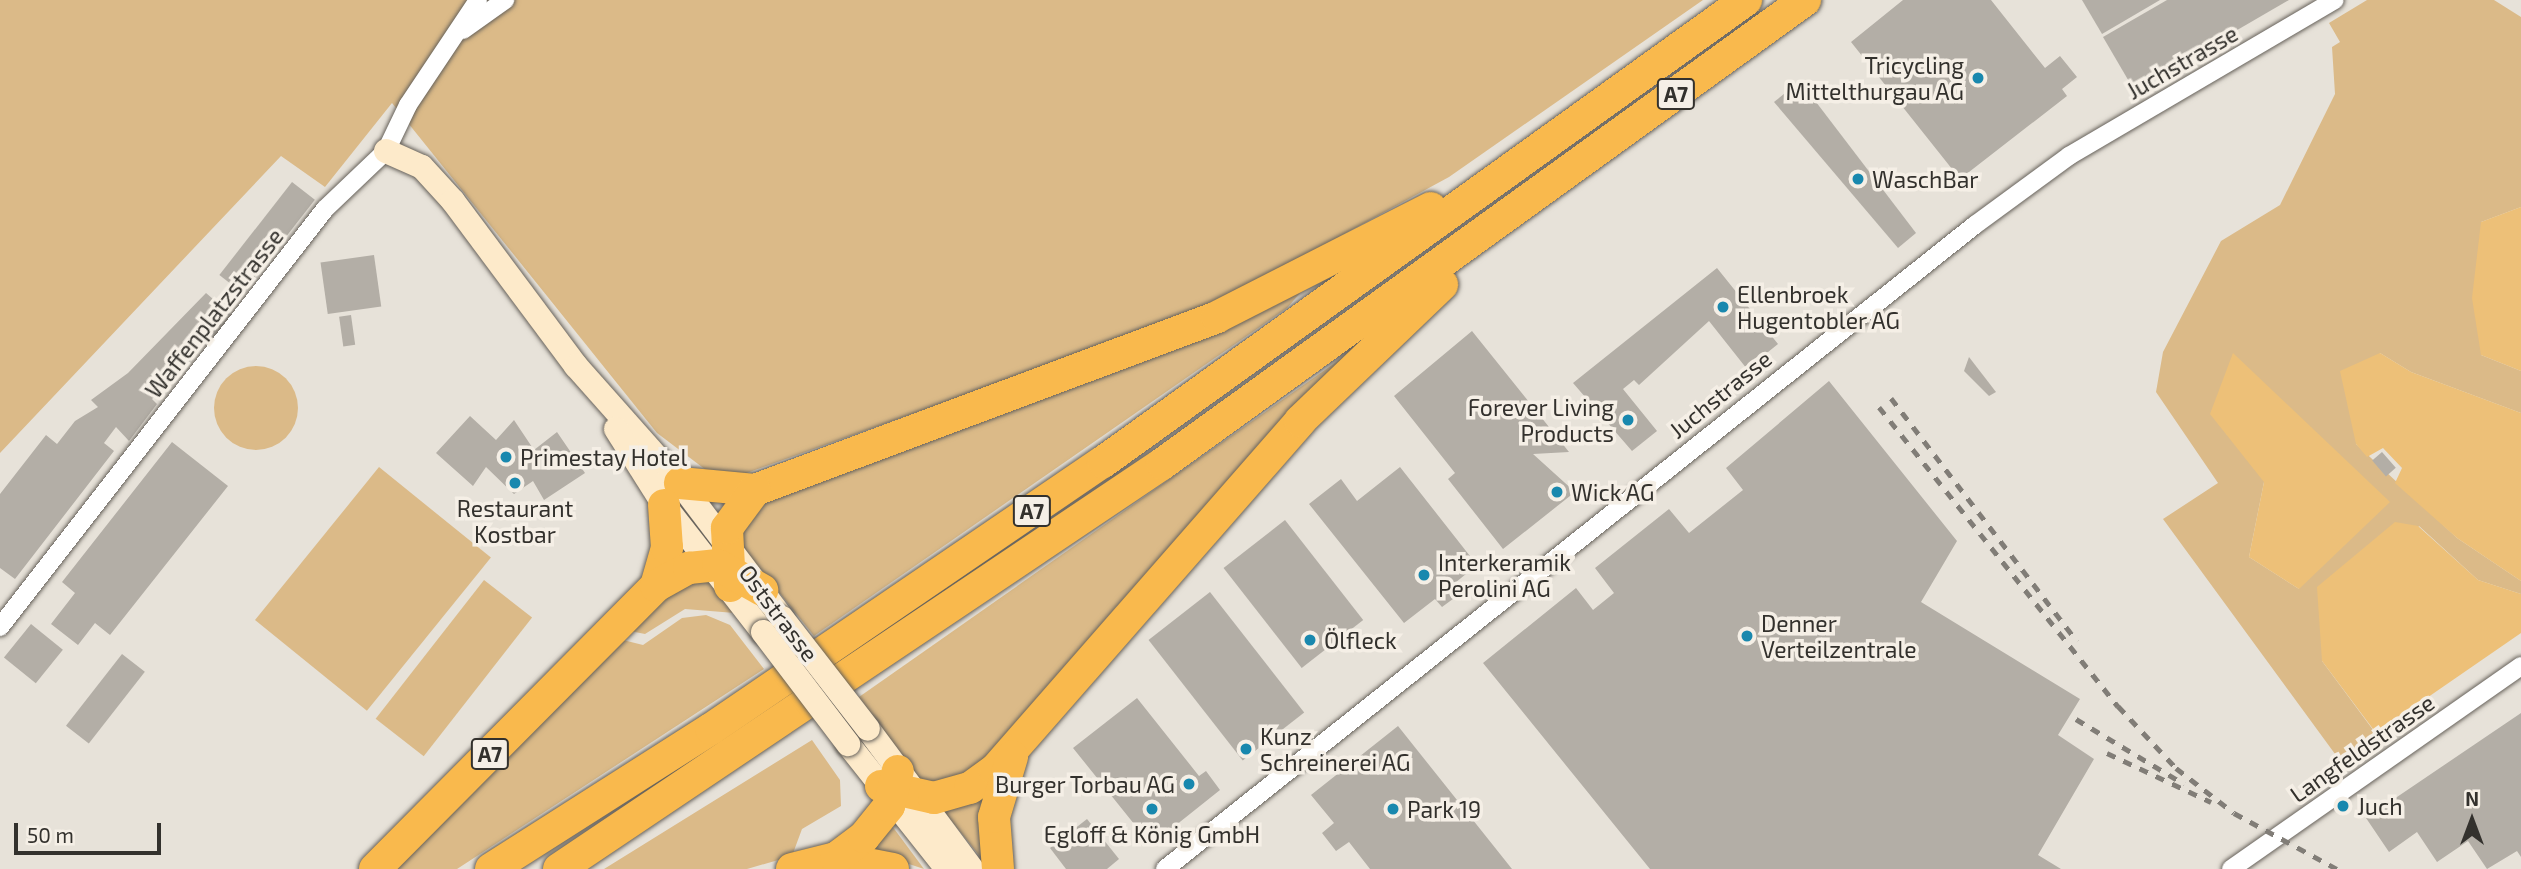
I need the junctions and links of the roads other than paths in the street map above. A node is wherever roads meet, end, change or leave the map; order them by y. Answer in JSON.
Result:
{"nodes":[{"id":1,"x":478,"y":0,"type":"edge"},
{"id":2,"x":505,"y":0,"type":"edge"},
{"id":3,"x":1746,"y":0,"type":"edge"},
{"id":4,"x":1805,"y":0,"type":"edge"},
{"id":5,"x":2335,"y":0,"type":"edge"},
{"id":6,"x":463,"y":30,"type":"junction"},
{"id":7,"x":1560,"y":135,"type":"junction"},
{"id":8,"x":386,"y":151,"type":"junction"},
{"id":9,"x":1546,"y":189,"type":"junction"},
{"id":10,"x":755,"y":489,"type":"junction"},
{"id":11,"x":672,"y":494,"type":"junction"},
{"id":12,"x":730,"y":570,"type":"junction"},
{"id":13,"x":656,"y":586,"type":"junction"},
{"id":14,"x":773,"y":625,"type":"junction"},
{"id":15,"x":0,"y":627,"type":"edge"},
{"id":16,"x":2521,"y":666,"type":"edge"},
{"id":17,"x":1020,"y":744,"type":"junction"},
{"id":18,"x":897,"y":788,"type":"junction"},
{"id":19,"x":836,"y":858,"type":"junction"},
{"id":20,"x":375,"y":869,"type":"edge"},
{"id":21,"x":491,"y":869,"type":"edge"},
{"id":22,"x":559,"y":869,"type":"edge"},
{"id":23,"x":793,"y":869,"type":"edge"},
{"id":24,"x":893,"y":869,"type":"edge"},
{"id":25,"x":947,"y":869,"type":"edge"},
{"id":26,"x":972,"y":869,"type":"edge"},
{"id":27,"x":998,"y":869,"type":"edge"},
{"id":28,"x":1165,"y":869,"type":"edge"},
{"id":29,"x":2231,"y":869,"type":"edge"}],
"edges":[{"from":1,"to":6,"type":"street","name":"Waffenplatzstrasse"},
{"from":2,"to":6,"type":"street","name":"Waffenplatzstrasse"},
{"from":3,"to":7,"type":"highway","number":"A7"},
{"from":4,"to":9,"type":"highway","number":"A7"},
{"from":5,"to":28,"type":"street","name":"Juchstrasse"},
{"from":6,"to":8,"type":"street","name":"Waffenplatzstrasse"},
{"from":7,"to":10,"type":"highway","number":"A7"},
{"from":7,"to":21,"type":"highway","number":"A7"},
{"from":8,"to":11,"type":"main road","name":"Oststrasse"},
{"from":8,"to":15,"type":"street","name":"Waffenplatzstrasse"},
{"from":9,"to":17,"type":"highway","number":"A7"},
{"from":9,"to":22,"type":"highway","number":"A7"},
{"from":10,"to":11,"type":"highway","number":"A7"},
{"from":10,"to":12,"type":"highway"},
{"from":11,"to":12,"type":"main road","name":"Oststrasse"},
{"from":11,"to":13,"type":"highway","number":"A7"},
{"from":12,"to":13,"type":"highway","number":"A7"},
{"from":12,"to":14,"type":"main road","name":"Oststrasse"},
{"from":13,"to":20,"type":"highway","number":"A7"},
{"from":14,"to":18,"type":"main road","name":"Oststrasse","bridge":true},
{"from":14,"to":18,"type":"main road","name":"Oststrasse","bridge":true},
{"from":16,"to":29,"type":"street","name":"Langfeldstrasse"},
{"from":17,"to":18,"type":"highway","number":"A7"},
{"from":17,"to":27,"type":"highway","number":"A7"},
{"from":18,"to":19,"type":"highway"},
{"from":18,"to":25,"type":"main road","name":"Oststrasse"},
{"from":18,"to":26,"type":"main road","name":"Oststrasse"},
{"from":19,"to":23,"type":"highway"},
{"from":19,"to":24,"type":"highway"}]}
